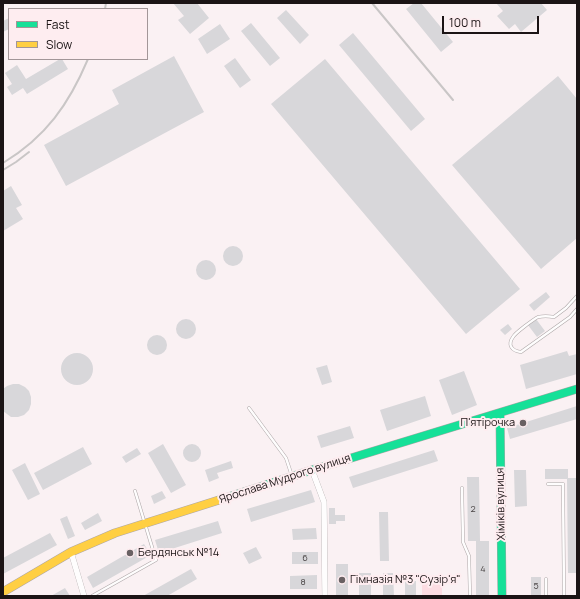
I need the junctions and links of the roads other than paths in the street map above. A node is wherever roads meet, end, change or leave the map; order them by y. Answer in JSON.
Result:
{"nodes":[{"id":1,"x":577,"y":296,"type":"edge"},
{"id":2,"x":577,"y":309,"type":"edge"},
{"id":3,"x":577,"y":389,"type":"edge"},
{"id":4,"x":249,"y":408,"type":"dead end"},
{"id":5,"x":500,"y":413,"type":"junction"},
{"id":6,"x":312,"y":470,"type":"junction"},
{"id":7,"x":292,"y":476,"type":"junction"},
{"id":8,"x":548,"y":484,"type":"dead end"},
{"id":9,"x":462,"y":488,"type":"dead end"},
{"id":10,"x":135,"y":491,"type":"dead end"},
{"id":11,"x":146,"y":524,"type":"junction"},
{"id":12,"x":71,"y":552,"type":"junction"},
{"id":13,"x":546,"y":579,"type":"dead end"},
{"id":14,"x":3,"y":592,"type":"edge"},
{"id":15,"x":84,"y":596,"type":"edge"},
{"id":16,"x":92,"y":596,"type":"edge"},
{"id":17,"x":325,"y":596,"type":"edge"},
{"id":18,"x":470,"y":596,"type":"edge"},
{"id":19,"x":502,"y":596,"type":"edge"},
{"id":20,"x":546,"y":596,"type":"edge"},
{"id":21,"x":564,"y":596,"type":"edge"}],
"edges":[{"from":1,"to":2,"type":"lane"},
{"from":3,"to":5,"type":"street","name":"Ярослава Мудрого вулиця"},
{"from":4,"to":7,"type":"lane"},
{"from":5,"to":6,"type":"street","name":"Ярослава Мудрого вулиця"},
{"from":5,"to":19,"type":"street","name":"Хіміків вулиця"},
{"from":6,"to":7,"type":"street","name":"Ярослава Мудрого вулиця"},
{"from":6,"to":17,"type":"street"},
{"from":7,"to":11,"type":"street","name":"Ярослава Мудрого вулиця"},
{"from":8,"to":21,"type":"lane"},
{"from":9,"to":18,"type":"lane"},
{"from":10,"to":11,"type":"lane"},
{"from":11,"to":12,"type":"street","name":"Ярослава Мудрого вулиця"},
{"from":11,"to":16,"type":"lane"},
{"from":12,"to":14,"type":"street","name":"Ярослава Мудрого вулиця"},
{"from":12,"to":15,"type":"street"},
{"from":13,"to":20,"type":"lane"}]}
